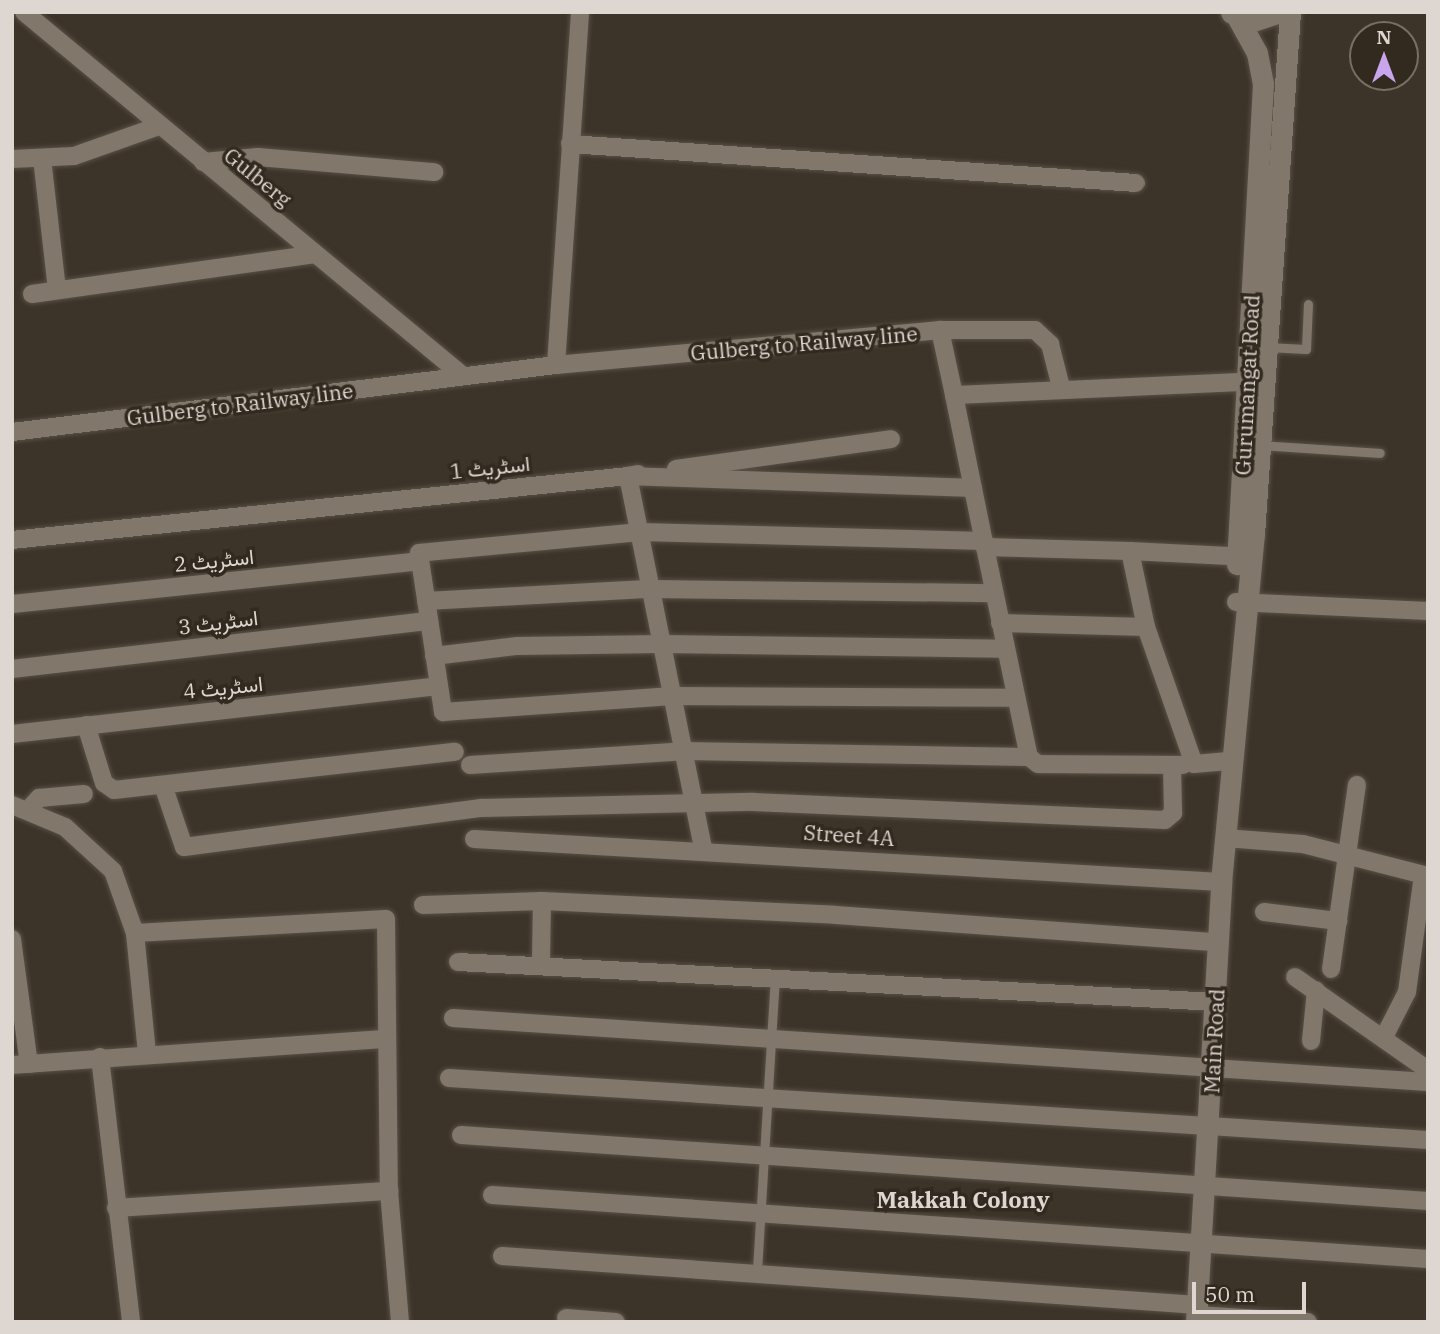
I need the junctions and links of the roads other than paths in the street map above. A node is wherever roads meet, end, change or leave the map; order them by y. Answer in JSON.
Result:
{"nodes":[{"id":1,"x":24,"y":12,"type":"edge"},
{"id":2,"x":580,"y":12,"type":"edge"},
{"id":3,"x":1277,"y":12,"type":"edge"},
{"id":4,"x":1290,"y":12,"type":"edge"},
{"id":5,"x":1235,"y":13,"type":"edge"},
{"id":6,"x":159,"y":126,"type":"junction"},
{"id":7,"x":570,"y":144,"type":"junction"},
{"id":8,"x":42,"y":158,"type":"junction"},
{"id":9,"x":12,"y":159,"type":"edge"},
{"id":10,"x":203,"y":162,"type":"junction"},
{"id":11,"x":434,"y":172,"type":"dead end"},
{"id":12,"x":1136,"y":183,"type":"dead end"},
{"id":13,"x":315,"y":254,"type":"junction"},
{"id":14,"x":57,"y":290,"type":"junction"},
{"id":15,"x":32,"y":294,"type":"dead end"},
{"id":16,"x":1308,"y":304,"type":"dead end"},
{"id":17,"x":940,"y":330,"type":"junction"},
{"id":18,"x":1265,"y":347,"type":"junction"},
{"id":19,"x":556,"y":365,"type":"junction"},
{"id":20,"x":463,"y":376,"type":"junction"},
{"id":21,"x":1254,"y":380,"type":"junction"},
{"id":22,"x":1061,"y":387,"type":"junction"},
{"id":23,"x":954,"y":395,"type":"junction"},
{"id":24,"x":12,"y":432,"type":"edge"},
{"id":25,"x":891,"y":439,"type":"dead end"},
{"id":26,"x":1259,"y":445,"type":"junction"},
{"id":27,"x":1380,"y":453,"type":"dead end"},
{"id":28,"x":628,"y":476,"type":"junction"},
{"id":29,"x":973,"y":488,"type":"junction"},
{"id":30,"x":640,"y":533,"type":"junction"},
{"id":31,"x":12,"y":540,"type":"edge"},
{"id":32,"x":985,"y":544,"type":"junction"},
{"id":33,"x":1130,"y":551,"type":"junction"},
{"id":34,"x":1244,"y":556,"type":"junction"},
{"id":35,"x":420,"y":561,"type":"junction"},
{"id":36,"x":651,"y":589,"type":"junction"},
{"id":37,"x":994,"y":593,"type":"junction"},
{"id":38,"x":426,"y":601,"type":"junction"},
{"id":39,"x":1242,"y":602,"type":"junction"},
{"id":40,"x":12,"y":604,"type":"edge"},
{"id":41,"x":1428,"y":611,"type":"edge"},
{"id":42,"x":429,"y":621,"type":"junction"},
{"id":43,"x":1000,"y":623,"type":"junction"},
{"id":44,"x":1146,"y":626,"type":"junction"},
{"id":45,"x":662,"y":644,"type":"junction"},
{"id":46,"x":1004,"y":649,"type":"junction"},
{"id":47,"x":434,"y":656,"type":"junction"},
{"id":48,"x":12,"y":668,"type":"edge"},
{"id":49,"x":438,"y":685,"type":"junction"},
{"id":50,"x":672,"y":696,"type":"junction"},
{"id":51,"x":1014,"y":698,"type":"junction"},
{"id":52,"x":86,"y":725,"type":"junction"},
{"id":53,"x":12,"y":734,"type":"edge"},
{"id":54,"x":684,"y":751,"type":"junction"},
{"id":55,"x":454,"y":752,"type":"dead end"},
{"id":56,"x":1029,"y":757,"type":"junction"},
{"id":57,"x":1231,"y":761,"type":"junction"},
{"id":58,"x":1194,"y":764,"type":"junction"},
{"id":59,"x":470,"y":765,"type":"dead end"},
{"id":60,"x":1172,"y":766,"type":"junction"},
{"id":61,"x":163,"y":785,"type":"junction"},
{"id":62,"x":1357,"y":785,"type":"dead end"},
{"id":63,"x":84,"y":794,"type":"dead end"},
{"id":64,"x":694,"y":804,"type":"junction"},
{"id":65,"x":20,"y":807,"type":"edge"},
{"id":66,"x":1224,"y":838,"type":"junction"},
{"id":67,"x":474,"y":839,"type":"dead end"},
{"id":68,"x":703,"y":849,"type":"junction"},
{"id":69,"x":1349,"y":856,"type":"junction"},
{"id":70,"x":1425,"y":875,"type":"edge"},
{"id":71,"x":1221,"y":882,"type":"junction"},
{"id":72,"x":542,"y":901,"type":"junction"},
{"id":73,"x":422,"y":905,"type":"dead end"},
{"id":74,"x":1264,"y":912,"type":"dead end"},
{"id":75,"x":1339,"y":921,"type":"junction"},
{"id":76,"x":135,"y":933,"type":"junction"},
{"id":77,"x":12,"y":939,"type":"edge"},
{"id":78,"x":1216,"y":942,"type":"junction"},
{"id":79,"x":458,"y":962,"type":"dead end"},
{"id":80,"x":541,"y":962,"type":"junction"},
{"id":81,"x":1331,"y":969,"type":"dead end"},
{"id":82,"x":776,"y":975,"type":"junction"},
{"id":83,"x":1295,"y":977,"type":"dead end"},
{"id":84,"x":1316,"y":990,"type":"junction"},
{"id":85,"x":1217,"y":1002,"type":"junction"},
{"id":86,"x":453,"y":1018,"type":"dead end"},
{"id":87,"x":1385,"y":1035,"type":"junction"},
{"id":88,"x":772,"y":1037,"type":"junction"},
{"id":89,"x":385,"y":1039,"type":"junction"},
{"id":90,"x":1311,"y":1041,"type":"dead end"},
{"id":91,"x":147,"y":1054,"type":"junction"},
{"id":92,"x":100,"y":1058,"type":"junction"},
{"id":93,"x":20,"y":1064,"type":"edge"},
{"id":94,"x":1213,"y":1065,"type":"junction"},
{"id":95,"x":1428,"y":1070,"type":"edge"},
{"id":96,"x":449,"y":1078,"type":"dead end"},
{"id":97,"x":1428,"y":1082,"type":"edge"},
{"id":98,"x":768,"y":1097,"type":"junction"},
{"id":99,"x":1209,"y":1124,"type":"junction"},
{"id":100,"x":461,"y":1135,"type":"dead end"},
{"id":101,"x":1428,"y":1140,"type":"edge"},
{"id":102,"x":764,"y":1154,"type":"junction"},
{"id":103,"x":1205,"y":1183,"type":"junction"},
{"id":104,"x":389,"y":1191,"type":"junction"},
{"id":105,"x":492,"y":1195,"type":"dead end"},
{"id":106,"x":1428,"y":1200,"type":"edge"},
{"id":107,"x":116,"y":1208,"type":"junction"},
{"id":108,"x":760,"y":1215,"type":"junction"},
{"id":109,"x":1201,"y":1243,"type":"junction"},
{"id":110,"x":502,"y":1256,"type":"dead end"},
{"id":111,"x":1428,"y":1259,"type":"edge"},
{"id":112,"x":757,"y":1270,"type":"junction"},
{"id":113,"x":1197,"y":1314,"type":"edge"},
{"id":114,"x":566,"y":1318,"type":"dead end"},
{"id":115,"x":131,"y":1322,"type":"edge"},
{"id":116,"x":400,"y":1322,"type":"edge"},
{"id":117,"x":616,"y":1322,"type":"edge"},
{"id":118,"x":1308,"y":1322,"type":"edge"}],
"edges":[{"from":1,"to":6,"type":"street","name":"Gulberg"},
{"from":2,"to":7,"type":"street"},
{"from":3,"to":5,"type":"main road"},
{"from":4,"to":18,"type":"street"},
{"from":5,"to":21,"type":"street","name":"Gurumangat Road"},
{"from":6,"to":8,"type":"street"},
{"from":6,"to":10,"type":"street","name":"Gulberg"},
{"from":7,"to":12,"type":"street"},
{"from":7,"to":19,"type":"street"},
{"from":8,"to":9,"type":"street"},
{"from":8,"to":14,"type":"street"},
{"from":10,"to":11,"type":"street"},
{"from":10,"to":13,"type":"street","name":"Gulberg"},
{"from":13,"to":14,"type":"street"},
{"from":13,"to":20,"type":"street","name":"Gulberg"},
{"from":14,"to":15,"type":"street"},
{"from":16,"to":18,"type":"lane"},
{"from":17,"to":19,"type":"street","name":"Gulberg to Railway line"},
{"from":17,"to":22,"type":"street"},
{"from":17,"to":23,"type":"street","name":"Gulberg to Railway line"},
{"from":18,"to":21,"type":"street"},
{"from":19,"to":20,"type":"street","name":"Gulberg to Railway line"},
{"from":20,"to":24,"type":"street","name":"Gulberg to Railway line"},
{"from":21,"to":22,"type":"street"},
{"from":21,"to":26,"type":"street"},
{"from":21,"to":34,"type":"street","name":"Gurumangat Road"},
{"from":22,"to":23,"type":"street"},
{"from":23,"to":29,"type":"street","name":"Gulberg to Railway line"},
{"from":25,"to":28,"type":"street"},
{"from":26,"to":27,"type":"lane"},
{"from":26,"to":34,"type":"street"},
{"from":28,"to":29,"type":"street","name":"اسٹریٹ 1"},
{"from":28,"to":30,"type":"street"},
{"from":28,"to":31,"type":"street","name":"اسٹریٹ 1"},
{"from":29,"to":32,"type":"street","name":"Gulberg to Railway line"},
{"from":30,"to":32,"type":"street"},
{"from":30,"to":35,"type":"street"},
{"from":30,"to":36,"type":"street"},
{"from":32,"to":33,"type":"street"},
{"from":32,"to":37,"type":"street","name":"Gulberg to Railway line"},
{"from":33,"to":34,"type":"street"},
{"from":33,"to":44,"type":"street"},
{"from":34,"to":39,"type":"street","name":"Main Road"},
{"from":35,"to":38,"type":"street"},
{"from":35,"to":40,"type":"street","name":"اسٹریٹ 2"},
{"from":36,"to":37,"type":"street"},
{"from":36,"to":38,"type":"street"},
{"from":36,"to":45,"type":"street"},
{"from":37,"to":43,"type":"street","name":"Gulberg to Railway line"},
{"from":38,"to":42,"type":"street"},
{"from":39,"to":41,"type":"street"},
{"from":39,"to":57,"type":"street","name":"Main Road"},
{"from":42,"to":47,"type":"street"},
{"from":42,"to":48,"type":"street","name":"اسٹریٹ 3"},
{"from":43,"to":44,"type":"street"},
{"from":43,"to":46,"type":"street","name":"Gulberg to Railway line"},
{"from":44,"to":58,"type":"street"},
{"from":45,"to":46,"type":"street"},
{"from":45,"to":47,"type":"street"},
{"from":45,"to":50,"type":"street"},
{"from":46,"to":51,"type":"street","name":"Gulberg to Railway line"},
{"from":47,"to":49,"type":"street"},
{"from":49,"to":50,"type":"street"},
{"from":49,"to":52,"type":"street","name":"اسٹریٹ 4"},
{"from":50,"to":51,"type":"street"},
{"from":50,"to":54,"type":"street"},
{"from":51,"to":56,"type":"street","name":"Gulberg to Railway line"},
{"from":52,"to":53,"type":"street","name":"اسٹریٹ 4"},
{"from":52,"to":61,"type":"street"},
{"from":54,"to":56,"type":"street"},
{"from":54,"to":59,"type":"street"},
{"from":54,"to":64,"type":"street"},
{"from":55,"to":61,"type":"street"},
{"from":56,"to":60,"type":"street"},
{"from":57,"to":58,"type":"street"},
{"from":57,"to":66,"type":"street","name":"Main Road"},
{"from":58,"to":60,"type":"street"},
{"from":60,"to":64,"type":"street"},
{"from":61,"to":64,"type":"street"},
{"from":62,"to":69,"type":"street"},
{"from":63,"to":65,"type":"street"},
{"from":64,"to":68,"type":"street"},
{"from":65,"to":76,"type":"street"},
{"from":66,"to":69,"type":"street"},
{"from":66,"to":71,"type":"street","name":"Main Road"},
{"from":67,"to":68,"type":"street","name":"Street 4A"},
{"from":68,"to":71,"type":"street","name":"Street 4A"},
{"from":69,"to":70,"type":"street"},
{"from":69,"to":75,"type":"street"},
{"from":70,"to":87,"type":"street"},
{"from":71,"to":78,"type":"street","name":"Main Road"},
{"from":72,"to":73,"type":"street"},
{"from":72,"to":78,"type":"street"},
{"from":72,"to":80,"type":"street"},
{"from":74,"to":75,"type":"street"},
{"from":75,"to":81,"type":"street"},
{"from":76,"to":89,"type":"street"},
{"from":76,"to":91,"type":"street"},
{"from":77,"to":93,"type":"street"},
{"from":78,"to":85,"type":"street","name":"Main Road"},
{"from":79,"to":80,"type":"street"},
{"from":80,"to":82,"type":"street"},
{"from":82,"to":85,"type":"street"},
{"from":82,"to":88,"type":"lane"},
{"from":83,"to":84,"type":"street"},
{"from":84,"to":87,"type":"street"},
{"from":84,"to":90,"type":"street"},
{"from":85,"to":94,"type":"street","name":"Main Road"},
{"from":86,"to":88,"type":"street"},
{"from":87,"to":95,"type":"street"},
{"from":88,"to":94,"type":"street"},
{"from":88,"to":98,"type":"lane"},
{"from":89,"to":91,"type":"street"},
{"from":89,"to":104,"type":"street"},
{"from":91,"to":92,"type":"street"},
{"from":92,"to":93,"type":"street"},
{"from":92,"to":107,"type":"street"},
{"from":94,"to":97,"type":"street"},
{"from":94,"to":99,"type":"street","name":"Main Road"},
{"from":96,"to":98,"type":"street"},
{"from":98,"to":99,"type":"street"},
{"from":98,"to":102,"type":"lane"},
{"from":99,"to":101,"type":"street"},
{"from":99,"to":103,"type":"street","name":"Main Road"},
{"from":100,"to":102,"type":"street"},
{"from":102,"to":103,"type":"street"},
{"from":102,"to":108,"type":"lane"},
{"from":103,"to":106,"type":"street"},
{"from":103,"to":109,"type":"street","name":"Main Road"},
{"from":104,"to":107,"type":"street"},
{"from":104,"to":116,"type":"street"},
{"from":105,"to":108,"type":"street"},
{"from":107,"to":115,"type":"street"},
{"from":108,"to":109,"type":"street"},
{"from":108,"to":112,"type":"lane"},
{"from":109,"to":111,"type":"street"},
{"from":109,"to":113,"type":"street","name":"Main Road"},
{"from":110,"to":112,"type":"street"},
{"from":112,"to":113,"type":"street"},
{"from":113,"to":118,"type":"street"},
{"from":114,"to":117,"type":"street"}]}
